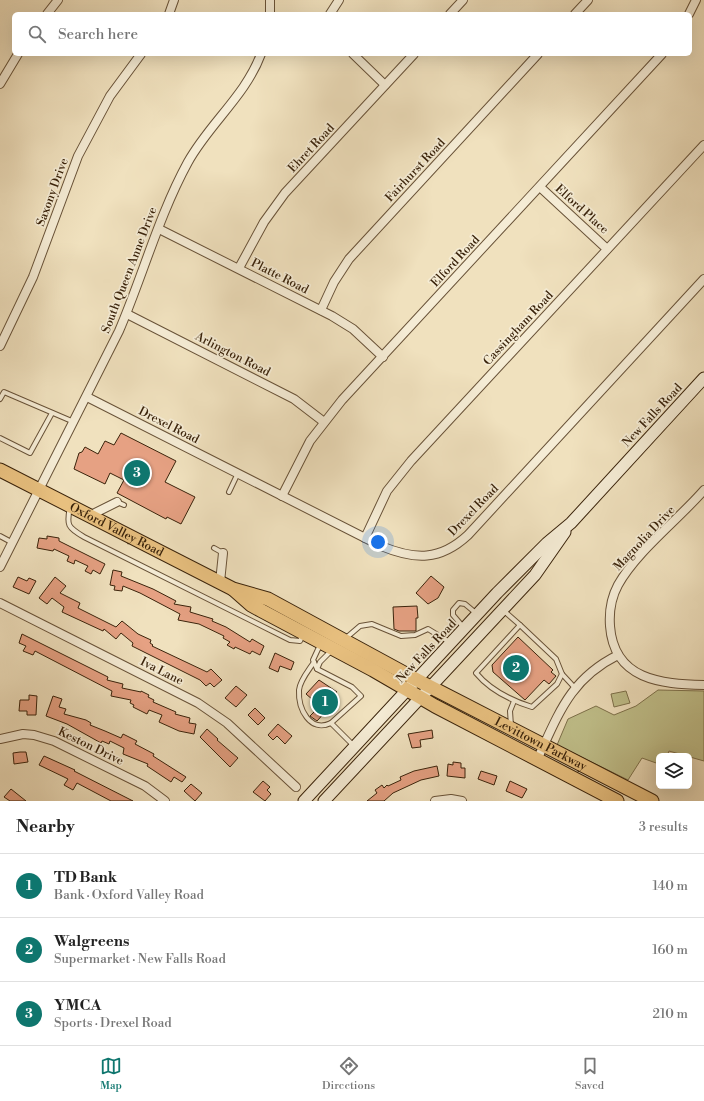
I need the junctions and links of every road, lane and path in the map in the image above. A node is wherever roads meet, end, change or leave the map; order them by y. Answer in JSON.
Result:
{"nodes":[{"id":1,"x":58,"y":0,"type":"edge"},
{"id":2,"x":174,"y":0,"type":"edge"},
{"id":3,"x":270,"y":0,"type":"edge"},
{"id":4,"x":339,"y":0,"type":"edge"},
{"id":5,"x":463,"y":0,"type":"edge"},
{"id":6,"x":588,"y":0,"type":"edge"},
{"id":7,"x":696,"y":0,"type":"edge"},
{"id":8,"x":49,"y":12,"type":"edge"},
{"id":9,"x":170,"y":12,"type":"edge"},
{"id":10,"x":270,"y":12,"type":"edge"},
{"id":11,"x":331,"y":12,"type":"edge"},
{"id":12,"x":452,"y":12,"type":"edge"},
{"id":13,"x":577,"y":12,"type":"edge"},
{"id":14,"x":690,"y":12,"type":"edge"},
{"id":15,"x":17,"y":56,"type":"edge"},
{"id":16,"x":140,"y":56,"type":"edge"},
{"id":17,"x":260,"y":56,"type":"edge"},
{"id":18,"x":355,"y":56,"type":"edge"},
{"id":19,"x":412,"y":56,"type":"edge"},
{"id":20,"x":536,"y":56,"type":"edge"},
{"id":21,"x":660,"y":56,"type":"edge"},
{"id":22,"x":0,"y":84,"type":"edge"},
{"id":23,"x":385,"y":85,"type":"junction"},
{"id":24,"x":704,"y":145,"type":"edge"},
{"id":25,"x":540,"y":187,"type":"junction"},
{"id":26,"x":158,"y":229,"type":"junction"},
{"id":27,"x":607,"y":249,"type":"junction"},
{"id":28,"x":239,"y":268,"type":"junction"},
{"id":29,"x":704,"y":279,"type":"edge"},
{"id":30,"x":321,"y":310,"type":"junction"},
{"id":31,"x":127,"y":314,"type":"junction"},
{"id":32,"x":0,"y":346,"type":"edge"},
{"id":33,"x":383,"y":357,"type":"junction"},
{"id":34,"x":704,"y":378,"type":"edge"},
{"id":35,"x":87,"y":397,"type":"junction"},
{"id":36,"x":0,"y":399,"type":"edge"},
{"id":37,"x":52,"y":413,"type":"junction"},
{"id":38,"x":74,"y":422,"type":"junction"},
{"id":39,"x":324,"y":422,"type":"junction"},
{"id":40,"x":0,"y":438,"type":"edge"},
{"id":41,"x":0,"y":470,"type":"edge"},
{"id":42,"x":238,"y":473,"type":"junction"},
{"id":43,"x":40,"y":489,"type":"junction"},
{"id":44,"x":704,"y":490,"type":"edge"},
{"id":45,"x":229,"y":492,"type":"dead end"},
{"id":46,"x":282,"y":496,"type":"junction"},
{"id":47,"x":120,"y":504,"type":"dead end"},
{"id":48,"x":71,"y":505,"type":"junction"},
{"id":49,"x":91,"y":515,"type":"junction"},
{"id":50,"x":571,"y":523,"type":"junction"},
{"id":51,"x":0,"y":536,"type":"edge"},
{"id":52,"x":365,"y":538,"type":"junction"},
{"id":53,"x":13,"y":543,"type":"junction"},
{"id":54,"x":214,"y":548,"type":"dead end"},
{"id":55,"x":223,"y":553,"type":"joint"},
{"id":56,"x":0,"y":567,"type":"edge"},
{"id":57,"x":220,"y":582,"type":"junction"},
{"id":58,"x":233,"y":589,"type":"junction"},
{"id":59,"x":0,"y":603,"type":"edge"},
{"id":60,"x":502,"y":610,"type":"junction"},
{"id":61,"x":477,"y":614,"type":"junction"},
{"id":62,"x":520,"y":625,"type":"junction"},
{"id":63,"x":465,"y":628,"type":"junction"},
{"id":64,"x":304,"y":633,"type":"junction"},
{"id":65,"x":333,"y":643,"type":"junction"},
{"id":66,"x":451,"y":643,"type":"junction"},
{"id":67,"x":618,"y":654,"type":"junction"},
{"id":68,"x":314,"y":662,"type":"junction"},
{"id":69,"x":317,"y":669,"type":"junction"},
{"id":70,"x":562,"y":674,"type":"junction"},
{"id":71,"x":417,"y":680,"type":"junction"},
{"id":72,"x":704,"y":685,"type":"edge"},
{"id":73,"x":431,"y":687,"type":"junction"},
{"id":74,"x":575,"y":688,"type":"junction"},
{"id":75,"x":407,"y":690,"type":"junction"},
{"id":76,"x":420,"y":698,"type":"junction"},
{"id":77,"x":514,"y":701,"type":"junction"},
{"id":78,"x":331,"y":723,"type":"junction"},
{"id":79,"x":511,"y":728,"type":"junction"},
{"id":80,"x":0,"y":739,"type":"edge"},
{"id":81,"x":544,"y":745,"type":"junction"},
{"id":82,"x":355,"y":747,"type":"junction"},
{"id":83,"x":538,"y":760,"type":"junction"},
{"id":84,"x":296,"y":787,"type":"dead end"},
{"id":85,"x":165,"y":801,"type":"edge"},
{"id":86,"x":304,"y":801,"type":"edge"},
{"id":87,"x":324,"y":801,"type":"edge"},
{"id":88,"x":435,"y":801,"type":"edge"},
{"id":89,"x":462,"y":801,"type":"edge"},
{"id":90,"x":617,"y":801,"type":"edge"},
{"id":91,"x":652,"y":801,"type":"edge"}],
"edges":[{"from":1,"to":8,"type":"street"},
{"from":2,"to":9,"type":"street"},
{"from":3,"to":10,"type":"street"},
{"from":4,"to":11,"type":"street"},
{"from":5,"to":12,"type":"street"},
{"from":6,"to":13,"type":"street"},
{"from":7,"to":14,"type":"street"},
{"from":15,"to":22,"type":"street"},
{"from":16,"to":32,"type":"street","name":"Saxony Drive"},
{"from":17,"to":26,"type":"street","name":"South Queen Anne Drive"},
{"from":18,"to":23,"type":"street"},
{"from":19,"to":23,"type":"street","name":"Ehret Road"},
{"from":20,"to":30,"type":"street","name":"Fairhurst Road"},
{"from":21,"to":25,"type":"street","name":"Elford Road"},
{"from":23,"to":28,"type":"street","name":"Ehret Road"},
{"from":24,"to":27,"type":"street","name":"Cassingham Road"},
{"from":25,"to":27,"type":"street","name":"Elford Place"},
{"from":25,"to":33,"type":"street","name":"Elford Road"},
{"from":26,"to":28,"type":"street","name":"Platte Road"},
{"from":26,"to":31,"type":"street","name":"South Queen Anne Drive"},
{"from":27,"to":52,"type":"street","name":"Cassingham Road"},
{"from":28,"to":30,"type":"street","name":"Platte Road"},
{"from":29,"to":52,"type":"street","name":"Drexel Road"},
{"from":30,"to":33,"type":"street","name":"Platte Road"},
{"from":31,"to":35,"type":"street","name":"South Queen Anne Drive"},
{"from":31,"to":39,"type":"street","name":"Arlington Road"},
{"from":33,"to":39,"type":"street","name":"Elford Road"},
{"from":34,"to":50,"type":"main road","name":"New Falls Road"},
{"from":35,"to":38,"type":"street","name":"South Queen Anne Drive"},
{"from":35,"to":42,"type":"street","name":"Drexel Road"},
{"from":36,"to":37,"type":"lane"},
{"from":37,"to":38,"type":"lane"},
{"from":37,"to":40,"type":"lane"},
{"from":38,"to":43,"type":"street","name":"South Queen Anne Drive"},
{"from":39,"to":46,"type":"street","name":"Elford Road"},
{"from":41,"to":43,"type":"main road","name":"Oxford Valley Road"},
{"from":42,"to":45,"type":"lane"},
{"from":42,"to":46,"type":"street","name":"Drexel Road"},
{"from":43,"to":48,"type":"main road","name":"Oxford Valley Road"},
{"from":43,"to":53,"type":"street","name":"South Queen Anne Drive"},
{"from":44,"to":67,"type":"street","name":"Magnolia Drive"},
{"from":46,"to":52,"type":"street","name":"Drexel Road"},
{"from":47,"to":49,"type":"street"},
{"from":48,"to":49,"type":"main road","name":"Oxford Valley Road"},
{"from":48,"to":64,"type":"lane"},
{"from":49,"to":57,"type":"main road","name":"Oxford Valley Road"},
{"from":50,"to":60,"type":"main road","name":"New Falls Road"},
{"from":50,"to":61,"type":"main road","name":"New Falls Road"},
{"from":51,"to":53,"type":"lane"},
{"from":53,"to":56,"type":"street","name":"South Queen Anne Drive"},
{"from":54,"to":55,"type":"lane"},
{"from":55,"to":57,"type":"street"},
{"from":57,"to":58,"type":"main road","name":"Oxford Valley Road"},
{"from":58,"to":64,"type":"main road","name":"Oxford Valley Road"},
{"from":58,"to":65,"type":"main road","name":"Oxford Valley Road"},
{"from":59,"to":84,"type":"street","name":"Iva Lane"},
{"from":60,"to":62,"type":"lane"},
{"from":60,"to":73,"type":"main road","name":"New Falls Road"},
{"from":61,"to":63,"type":"main road","name":"New Falls Road"},
{"from":61,"to":63,"type":"lane"},
{"from":62,"to":70,"type":"lane"},
{"from":62,"to":77,"type":"lane"},
{"from":63,"to":66,"type":"main road","name":"New Falls Road"},
{"from":64,"to":65,"type":"main road","name":"Oxford Valley Road"},
{"from":65,"to":66,"type":"lane"},
{"from":65,"to":68,"type":"lane"},
{"from":65,"to":69,"type":"lane"},
{"from":65,"to":71,"type":"main road","name":"Oxford Valley Road"},
{"from":65,"to":75,"type":"main road","name":"Oxford Valley Road"},
{"from":66,"to":71,"type":"main road","name":"New Falls Road"},
{"from":67,"to":72,"type":"street","name":"Magnolia Drive"},
{"from":67,"to":74,"type":"street"},
{"from":68,"to":69,"type":"lane"},
{"from":68,"to":78,"type":"lane"},
{"from":69,"to":78,"type":"lane"},
{"from":70,"to":74,"type":"lane"},
{"from":70,"to":77,"type":"lane"},
{"from":71,"to":73,"type":"main road","name":"Oxford Valley Road"},
{"from":71,"to":75,"type":"main road","name":"New Falls Road"},
{"from":73,"to":76,"type":"main road","name":"New Falls Road"},
{"from":73,"to":79,"type":"main road","name":"Levittown Parkway"},
{"from":74,"to":81,"type":"street"},
{"from":75,"to":76,"type":"main road","name":"Levittown Parkway"},
{"from":75,"to":82,"type":"main road","name":"New Falls Road"},
{"from":76,"to":83,"type":"main road","name":"Levittown Parkway"},
{"from":76,"to":87,"type":"main road","name":"New Falls Road"},
{"from":77,"to":79,"type":"lane"},
{"from":78,"to":82,"type":"lane"},
{"from":79,"to":81,"type":"main road","name":"Levittown Parkway"},
{"from":80,"to":85,"type":"street","name":"Keston Drive"},
{"from":81,"to":83,"type":"street"},
{"from":81,"to":91,"type":"main road","name":"Levittown Parkway"},
{"from":82,"to":86,"type":"main road","name":"New Falls Road"},
{"from":83,"to":90,"type":"main road","name":"Levittown Parkway"},
{"from":88,"to":89,"type":"street"}]}
